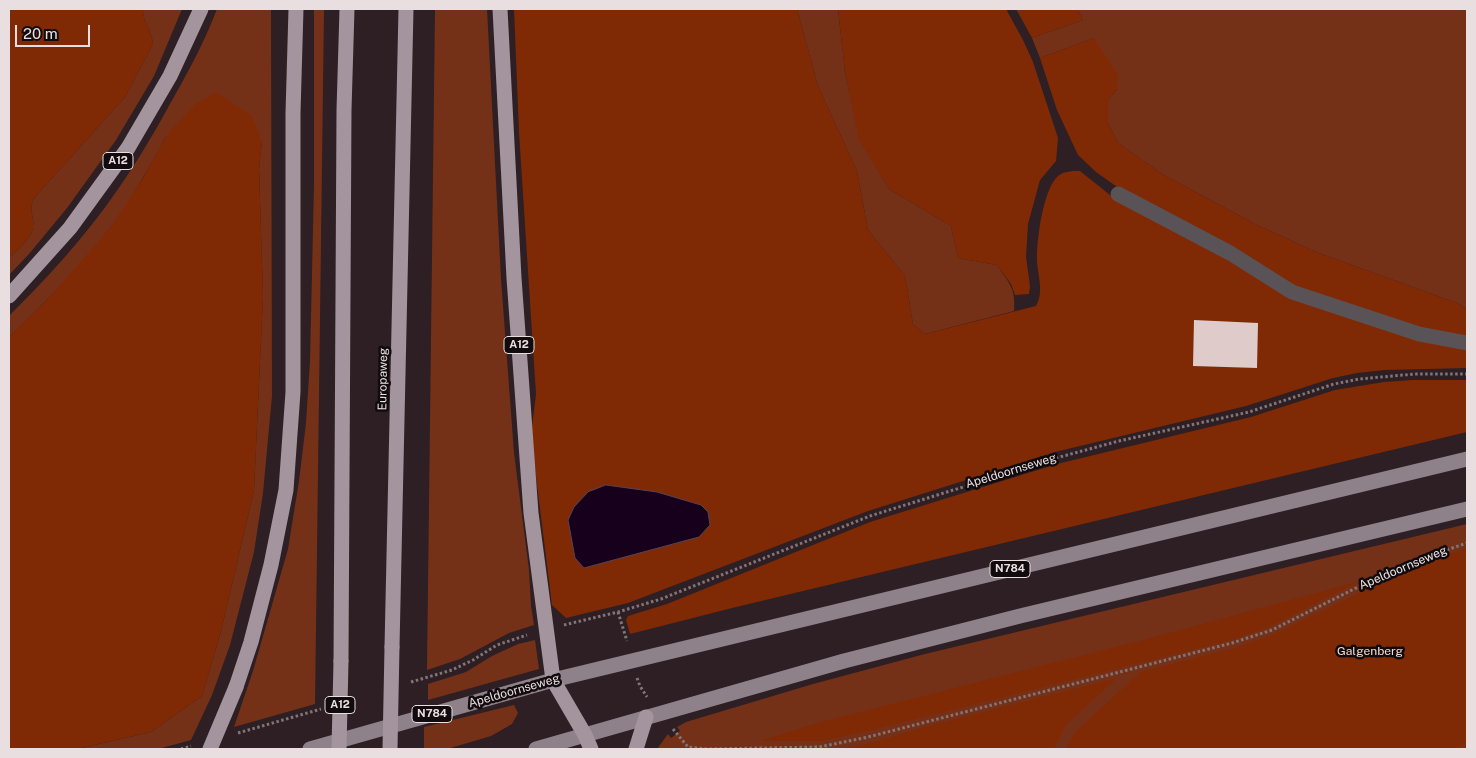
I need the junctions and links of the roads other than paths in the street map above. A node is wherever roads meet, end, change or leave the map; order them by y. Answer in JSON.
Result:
{"nodes":[{"id":1,"x":201,"y":9,"type":"edge"},
{"id":2,"x":296,"y":9,"type":"edge"},
{"id":3,"x":347,"y":9,"type":"edge"},
{"id":4,"x":406,"y":9,"type":"edge"},
{"id":5,"x":500,"y":9,"type":"edge"},
{"id":6,"x":1118,"y":194,"type":"dead end"},
{"id":7,"x":9,"y":296,"type":"edge"},
{"id":8,"x":1467,"y":343,"type":"edge"},
{"id":9,"x":1467,"y":458,"type":"edge"},
{"id":10,"x":1467,"y":509,"type":"edge"},
{"id":11,"x":553,"y":680,"type":"junction"},
{"id":12,"x":652,"y":715,"type":"junction"},
{"id":13,"x":584,"y":735,"type":"junction"},
{"id":14,"x":210,"y":749,"type":"edge"},
{"id":15,"x":310,"y":749,"type":"edge"},
{"id":16,"x":339,"y":749,"type":"edge"},
{"id":17,"x":390,"y":749,"type":"edge"},
{"id":18,"x":536,"y":749,"type":"edge"},
{"id":19,"x":591,"y":749,"type":"edge"},
{"id":20,"x":636,"y":749,"type":"edge"}],
"edges":[{"from":1,"to":7,"type":"highway","number":"A12"},
{"from":2,"to":14,"type":"highway","bridge":true},
{"from":3,"to":16,"type":"highway","number":"A12","bridge":true},
{"from":4,"to":17,"type":"highway","name":"Europaweg","bridge":true},
{"from":5,"to":11,"type":"highway","number":"A12"},
{"from":6,"to":8,"type":"street"},
{"from":9,"to":11,"type":"main road","name":"Apeldoornseweg","number":"N784"},
{"from":10,"to":12,"type":"main road"},
{"from":11,"to":13,"type":"highway"},
{"from":11,"to":15,"type":"main road","name":"Apeldoornseweg","number":"N784"},
{"from":12,"to":13,"type":"main road"},
{"from":12,"to":20,"type":"highway"},
{"from":13,"to":18,"type":"main road"},
{"from":13,"to":19,"type":"highway"}]}
